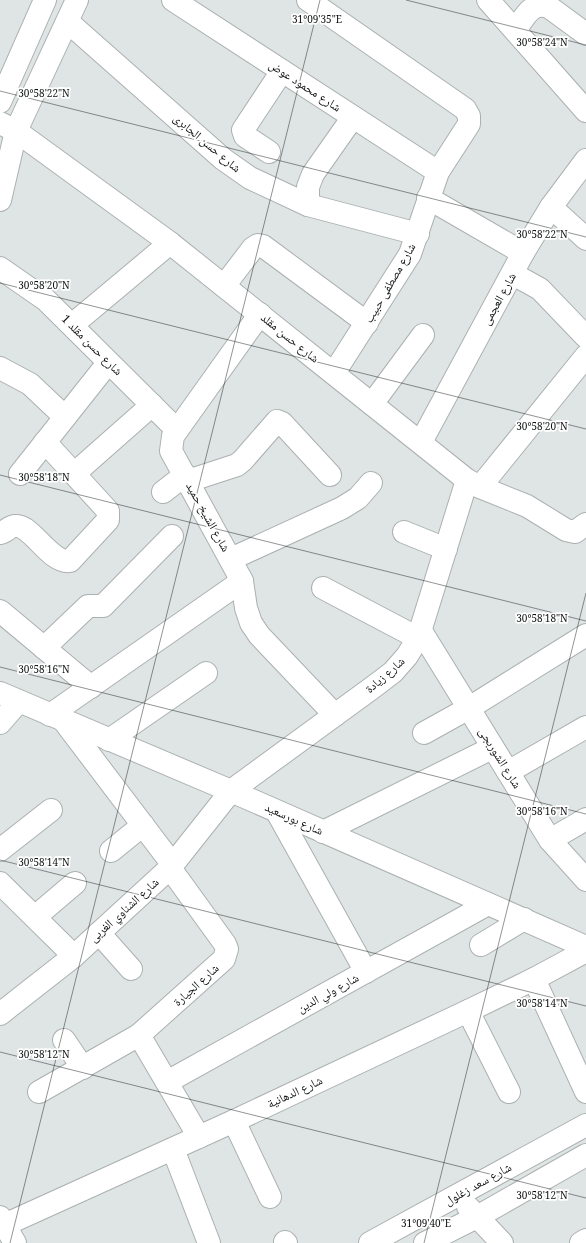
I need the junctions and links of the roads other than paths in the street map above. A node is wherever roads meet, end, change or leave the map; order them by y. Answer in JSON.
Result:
{"nodes":[{"id":1,"x":45,"y":0,"type":"edge"},
{"id":2,"x":78,"y":0,"type":"edge"},
{"id":3,"x":174,"y":0,"type":"edge"},
{"id":4,"x":308,"y":0,"type":"edge"},
{"id":5,"x":488,"y":0,"type":"edge"},
{"id":6,"x":68,"y":22,"type":"junction"},
{"id":7,"x":516,"y":30,"type":"junction"},
{"id":8,"x":586,"y":34,"type":"edge"},
{"id":9,"x":282,"y":71,"type":"junction"},
{"id":10,"x":0,"y":102,"type":"edge"},
{"id":11,"x":586,"y":111,"type":"edge"},
{"id":12,"x":353,"y":118,"type":"junction"},
{"id":13,"x":8,"y":127,"type":"edge"},
{"id":14,"x":269,"y":152,"type":"dead end"},
{"id":15,"x":586,"y":160,"type":"edge"},
{"id":16,"x":438,"y":172,"type":"junction"},
{"id":17,"x":428,"y":198,"type":"junction"},
{"id":18,"x":0,"y":200,"type":"edge"},
{"id":19,"x":308,"y":205,"type":"junction"},
{"id":20,"x":551,"y":207,"type":"junction"},
{"id":21,"x":418,"y":234,"type":"junction"},
{"id":22,"x":586,"y":239,"type":"edge"},
{"id":23,"x":170,"y":243,"type":"junction"},
{"id":24,"x":523,"y":253,"type":"junction"},
{"id":25,"x":0,"y":268,"type":"edge"},
{"id":26,"x":513,"y":274,"type":"junction"},
{"id":27,"x":224,"y":286,"type":"junction"},
{"id":28,"x":260,"y":314,"type":"junction"},
{"id":29,"x":367,"y":323,"type":"junction"},
{"id":30,"x":72,"y":325,"type":"junction"},
{"id":31,"x":423,"y":335,"type":"dead end"},
{"id":32,"x":586,"y":337,"type":"edge"},
{"id":33,"x":586,"y":356,"type":"edge"},
{"id":34,"x":108,"y":363,"type":"junction"},
{"id":35,"x":0,"y":368,"type":"edge"},
{"id":36,"x":334,"y":373,"type":"junction"},
{"id":37,"x":372,"y":404,"type":"junction"},
{"id":38,"x":152,"y":405,"type":"junction"},
{"id":39,"x":65,"y":417,"type":"junction"},
{"id":40,"x":178,"y":430,"type":"junction"},
{"id":41,"x":45,"y":442,"type":"junction"},
{"id":42,"x":421,"y":442,"type":"junction"},
{"id":43,"x":75,"y":473,"type":"junction"},
{"id":44,"x":20,"y":474,"type":"dead end"},
{"id":45,"x":330,"y":476,"type":"dead end"},
{"id":46,"x":186,"y":478,"type":"junction"},
{"id":47,"x":371,"y":483,"type":"dead end"},
{"id":48,"x":473,"y":483,"type":"junction"},
{"id":49,"x":163,"y":492,"type":"dead end"},
{"id":50,"x":586,"y":524,"type":"edge"},
{"id":51,"x":404,"y":532,"type":"dead end"},
{"id":52,"x":0,"y":533,"type":"edge"},
{"id":53,"x":172,"y":536,"type":"dead end"},
{"id":54,"x":446,"y":549,"type":"junction"},
{"id":55,"x":231,"y":559,"type":"junction"},
{"id":56,"x":242,"y":581,"type":"junction"},
{"id":57,"x":323,"y":588,"type":"dead end"},
{"id":58,"x":0,"y":611,"type":"edge"},
{"id":59,"x":586,"y":634,"type":"edge"},
{"id":60,"x":420,"y":635,"type":"junction"},
{"id":61,"x":44,"y":648,"type":"junction"},
{"id":62,"x":206,"y":674,"type":"dead end"},
{"id":63,"x":91,"y":687,"type":"junction"},
{"id":64,"x":10,"y":697,"type":"edge"},
{"id":65,"x":469,"y":708,"type":"junction"},
{"id":66,"x":335,"y":715,"type":"junction"},
{"id":67,"x":57,"y":718,"type":"junction"},
{"id":68,"x":0,"y":723,"type":"edge"},
{"id":69,"x":586,"y":727,"type":"edge"},
{"id":70,"x":424,"y":733,"type":"dead end"},
{"id":71,"x":109,"y":740,"type":"junction"},
{"id":72,"x":492,"y":748,"type":"junction"},
{"id":73,"x":508,"y":772,"type":"junction"},
{"id":74,"x":231,"y":791,"type":"junction"},
{"id":75,"x":50,"y":810,"type":"dead end"},
{"id":76,"x":277,"y":812,"type":"junction"},
{"id":77,"x":586,"y":819,"type":"edge"},
{"id":78,"x":143,"y":824,"type":"junction"},
{"id":79,"x":323,"y":832,"type":"junction"},
{"id":80,"x":550,"y":840,"type":"junction"},
{"id":81,"x":0,"y":850,"type":"edge"},
{"id":82,"x":110,"y":852,"type":"dead end"},
{"id":83,"x":172,"y":867,"type":"junction"},
{"id":84,"x":586,"y":880,"type":"edge"},
{"id":85,"x":0,"y":883,"type":"edge"},
{"id":86,"x":75,"y":883,"type":"dead end"},
{"id":87,"x":488,"y":904,"type":"junction"},
{"id":88,"x":35,"y":918,"type":"junction"},
{"id":89,"x":524,"y":919,"type":"junction"},
{"id":90,"x":99,"y":933,"type":"junction"},
{"id":91,"x":481,"y":945,"type":"dead end"},
{"id":92,"x":586,"y":947,"type":"edge"},
{"id":93,"x":586,"y":951,"type":"edge"},
{"id":94,"x":74,"y":956,"type":"junction"},
{"id":95,"x":132,"y":970,"type":"dead end"},
{"id":96,"x":366,"y":972,"type":"junction"},
{"id":97,"x":534,"y":979,"type":"junction"},
{"id":98,"x":468,"y":1011,"type":"junction"},
{"id":99,"x":0,"y":1014,"type":"edge"},
{"id":100,"x":139,"y":1035,"type":"junction"},
{"id":101,"x":64,"y":1040,"type":"dead end"},
{"id":102,"x":83,"y":1068,"type":"junction"},
{"id":103,"x":167,"y":1082,"type":"junction"},
{"id":104,"x":39,"y":1092,"type":"dead end"},
{"id":105,"x":509,"y":1092,"type":"dead end"},
{"id":106,"x":586,"y":1092,"type":"edge"},
{"id":107,"x":234,"y":1121,"type":"junction"},
{"id":108,"x":586,"y":1125,"type":"edge"},
{"id":109,"x":199,"y":1136,"type":"junction"},
{"id":110,"x":173,"y":1149,"type":"junction"},
{"id":111,"x":586,"y":1155,"type":"edge"},
{"id":112,"x":458,"y":1195,"type":"junction"},
{"id":113,"x":270,"y":1197,"type":"dead end"},
{"id":114,"x":477,"y":1217,"type":"junction"},
{"id":115,"x":1,"y":1223,"type":"edge"},
{"id":116,"x":586,"y":1240,"type":"edge"},
{"id":117,"x":15,"y":1243,"type":"edge"},
{"id":118,"x":209,"y":1243,"type":"edge"},
{"id":119,"x":370,"y":1243,"type":"edge"},
{"id":120,"x":425,"y":1243,"type":"edge"},
{"id":121,"x":502,"y":1243,"type":"edge"},
{"id":122,"x":581,"y":1243,"type":"edge"}],
"edges":[{"from":1,"to":10,"type":"street"},
{"from":2,"to":6,"type":"street"},
{"from":3,"to":9,"type":"street","name":"شارع محمود عوض"},
{"from":4,"to":16,"type":"street","name":"شارع مصطفى حبيب"},
{"from":5,"to":7,"type":"street"},
{"from":6,"to":13,"type":"street"},
{"from":6,"to":19,"type":"street","name":"شارع حسن الجابرى"},
{"from":7,"to":8,"type":"street"},
{"from":7,"to":11,"type":"street"},
{"from":9,"to":12,"type":"street","name":"شارع محمود عوض"},
{"from":9,"to":14,"type":"street"},
{"from":12,"to":16,"type":"street","name":"شارع محمود عوض"},
{"from":12,"to":19,"type":"street"},
{"from":13,"to":18,"type":"street"},
{"from":13,"to":23,"type":"street","name":"شارع حسن مقلد"},
{"from":15,"to":20,"type":"street","name":"شارع العجمى"},
{"from":16,"to":17,"type":"street","name":"شارع مصطفى حبيب"},
{"from":17,"to":21,"type":"street","name":"شارع مصطفى حبيب"},
{"from":17,"to":24,"type":"street"},
{"from":19,"to":21,"type":"street","name":"شارع حسن الجابرى"},
{"from":20,"to":22,"type":"street"},
{"from":20,"to":24,"type":"street","name":"شارع العجمى"},
{"from":21,"to":29,"type":"street","name":"شارع مصطفى حبيب"},
{"from":23,"to":27,"type":"street","name":"شارع حسن مقلد"},
{"from":23,"to":30,"type":"street"},
{"from":24,"to":26,"type":"street","name":"شارع العجمى"},
{"from":25,"to":30,"type":"street","name":"شارع حسن مقلد 1"},
{"from":26,"to":32,"type":"street"},
{"from":26,"to":42,"type":"street","name":"شارع العجمى"},
{"from":27,"to":28,"type":"street","name":"شارع حسن مقلد"},
{"from":27,"to":29,"type":"street"},
{"from":28,"to":36,"type":"street","name":"شارع حسن مقلد"},
{"from":28,"to":40,"type":"street","name":"شارع الشيخ حميد"},
{"from":29,"to":36,"type":"street","name":"شارع مصطفى حبيب"},
{"from":30,"to":34,"type":"street","name":"شارع حسن مقلد 1"},
{"from":31,"to":37,"type":"street"},
{"from":33,"to":48,"type":"street"},
{"from":34,"to":38,"type":"street","name":"شارع حسن مقلد 1"},
{"from":34,"to":39,"type":"street"},
{"from":35,"to":39,"type":"street"},
{"from":36,"to":37,"type":"street","name":"شارع حسن مقلد"},
{"from":37,"to":42,"type":"street","name":"شارع حسن مقلد"},
{"from":38,"to":40,"type":"street","name":"شارع حسن مقلد 1"},
{"from":38,"to":43,"type":"street"},
{"from":39,"to":41,"type":"street"},
{"from":40,"to":46,"type":"street","name":"شارع الشيخ حميد"},
{"from":41,"to":43,"type":"street"},
{"from":41,"to":44,"type":"street"},
{"from":42,"to":48,"type":"street","name":"شارع حسن مقلد"},
{"from":43,"to":52,"type":"street"},
{"from":45,"to":46,"type":"street"},
{"from":46,"to":49,"type":"street"},
{"from":46,"to":55,"type":"street","name":"شارع الشيخ حميد"},
{"from":47,"to":55,"type":"street"},
{"from":48,"to":50,"type":"street","name":"شارع حسن مقلد"},
{"from":48,"to":54,"type":"street","name":"شارع زيادة"},
{"from":51,"to":54,"type":"street"},
{"from":53,"to":61,"type":"street"},
{"from":54,"to":60,"type":"street","name":"شارع زيادة"},
{"from":55,"to":56,"type":"street","name":"شارع الشيخ حميد"},
{"from":56,"to":63,"type":"street"},
{"from":56,"to":66,"type":"street","name":"شارع الشيخ حميد"},
{"from":57,"to":60,"type":"street"},
{"from":58,"to":61,"type":"street"},
{"from":59,"to":65,"type":"street"},
{"from":60,"to":65,"type":"street","name":"شارع الشوربجى"},
{"from":60,"to":66,"type":"street","name":"شارع زيادة"},
{"from":61,"to":63,"type":"street"},
{"from":62,"to":71,"type":"street"},
{"from":63,"to":67,"type":"street"},
{"from":64,"to":67,"type":"street","name":"شارع بورسعيد"},
{"from":64,"to":68,"type":"street"},
{"from":65,"to":70,"type":"street"},
{"from":65,"to":72,"type":"street","name":"شارع الشوربجى"},
{"from":66,"to":74,"type":"street","name":"شارع زيادة"},
{"from":67,"to":71,"type":"street","name":"شارع بورسعيد"},
{"from":67,"to":78,"type":"street"},
{"from":69,"to":73,"type":"street"},
{"from":71,"to":74,"type":"street","name":"شارع بورسعيد"},
{"from":72,"to":73,"type":"street","name":"شارع الشوربجى"},
{"from":72,"to":79,"type":"street"},
{"from":73,"to":80,"type":"street","name":"شارع الشوربجى"},
{"from":74,"to":76,"type":"street","name":"شارع بورسعيد"},
{"from":74,"to":83,"type":"street","name":"شارع الشناوي الغربى"},
{"from":75,"to":81,"type":"street"},
{"from":76,"to":79,"type":"street","name":"شارع بورسعيد"},
{"from":76,"to":96,"type":"street"},
{"from":77,"to":80,"type":"street"},
{"from":78,"to":82,"type":"street"},
{"from":78,"to":83,"type":"street"},
{"from":79,"to":87,"type":"street","name":"شارع بورسعيد"},
{"from":80,"to":84,"type":"street","name":"شارع الشوربجى"},
{"from":83,"to":90,"type":"street","name":"شارع الشناوي الغربى"},
{"from":83,"to":100,"type":"street","name":"شارع الجيارة"},
{"from":85,"to":88,"type":"street"},
{"from":86,"to":88,"type":"street"},
{"from":87,"to":89,"type":"street","name":"شارع بورسعيد"},
{"from":87,"to":96,"type":"street","name":"شارع ولي الدين"},
{"from":88,"to":94,"type":"street"},
{"from":89,"to":91,"type":"street"},
{"from":89,"to":92,"type":"street","name":"شارع بورسعيد"},
{"from":90,"to":94,"type":"street","name":"شارع الشناوي الغربى"},
{"from":90,"to":95,"type":"street"},
{"from":93,"to":97,"type":"street","name":"شارع الدهانية"},
{"from":94,"to":99,"type":"street","name":"شارع الشناوي الغربى"},
{"from":96,"to":103,"type":"street","name":"شارع ولي الدين"},
{"from":97,"to":98,"type":"street","name":"شارع الدهانية"},
{"from":97,"to":106,"type":"street"},
{"from":98,"to":105,"type":"street"},
{"from":98,"to":107,"type":"street","name":"شارع الدهانية"},
{"from":100,"to":102,"type":"street","name":"شارع الجيارة"},
{"from":100,"to":103,"type":"street"},
{"from":101,"to":102,"type":"street"},
{"from":102,"to":104,"type":"street","name":"شارع الجيارة"},
{"from":103,"to":109,"type":"street"},
{"from":107,"to":109,"type":"street","name":"شارع الدهانية"},
{"from":107,"to":113,"type":"street"},
{"from":108,"to":112,"type":"street","name":"شارع سعد زغلول"},
{"from":109,"to":110,"type":"street","name":"شارع الدهانية"},
{"from":110,"to":115,"type":"street","name":"شارع الدهانية"},
{"from":110,"to":118,"type":"street"},
{"from":111,"to":114,"type":"street"},
{"from":112,"to":114,"type":"street"},
{"from":112,"to":119,"type":"street","name":"شارع سعد زغلول"},
{"from":114,"to":120,"type":"street"},
{"from":114,"to":121,"type":"street"},
{"from":115,"to":117,"type":"street"},
{"from":116,"to":122,"type":"street"}]}
